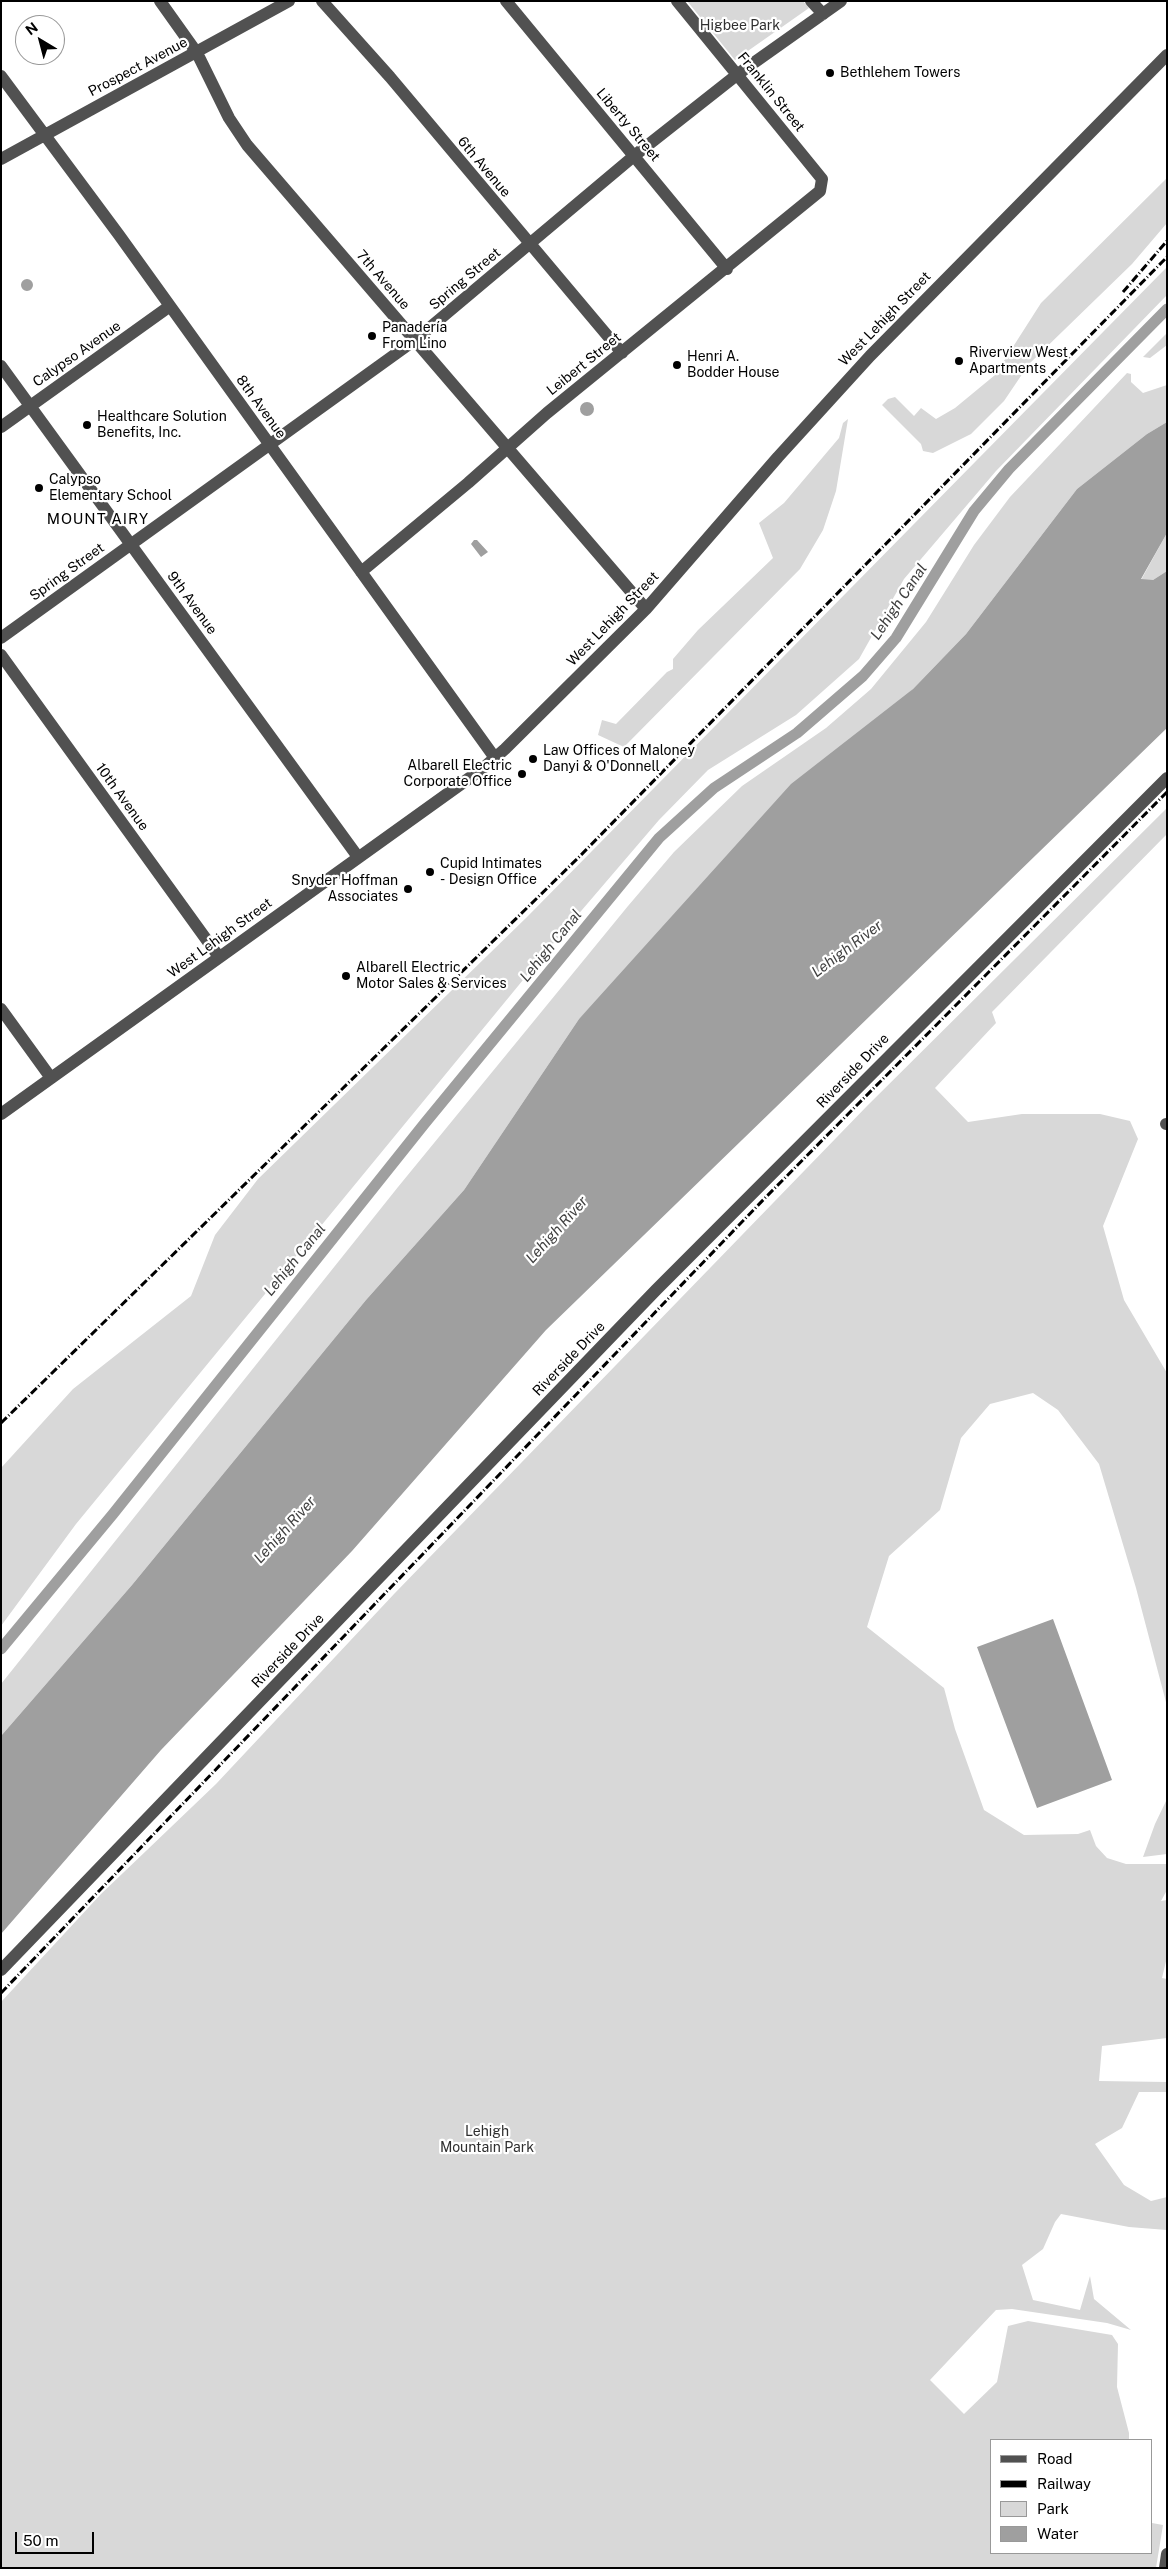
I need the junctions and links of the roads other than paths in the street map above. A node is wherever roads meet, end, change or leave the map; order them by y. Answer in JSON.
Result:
{"nodes":[{"id":1,"x":160,"y":1,"type":"edge"},
{"id":2,"x":289,"y":1,"type":"edge"},
{"id":3,"x":322,"y":1,"type":"edge"},
{"id":4,"x":506,"y":1,"type":"edge"},
{"id":5,"x":677,"y":1,"type":"edge"},
{"id":6,"x":811,"y":1,"type":"edge"},
{"id":7,"x":842,"y":1,"type":"edge"},
{"id":8,"x":823,"y":14,"type":"junction"},
{"id":9,"x":197,"y":53,"type":"junction"},
{"id":10,"x":1167,"y":55,"type":"edge"},
{"id":11,"x":738,"y":74,"type":"junction"},
{"id":12,"x":1,"y":76,"type":"edge"},
{"id":13,"x":45,"y":134,"type":"junction"},
{"id":14,"x":634,"y":156,"type":"junction"},
{"id":15,"x":1,"y":159,"type":"edge"},
{"id":16,"x":822,"y":179,"type":"joint"},
{"id":17,"x":529,"y":244,"type":"junction"},
{"id":18,"x":727,"y":269,"type":"junction"},
{"id":19,"x":170,"y":306,"type":"junction"},
{"id":20,"x":415,"y":340,"type":"junction"},
{"id":21,"x":622,"y":353,"type":"junction"},
{"id":22,"x":1,"y":366,"type":"edge"},
{"id":23,"x":30,"y":406,"type":"junction"},
{"id":24,"x":1,"y":427,"type":"edge"},
{"id":25,"x":270,"y":445,"type":"junction"},
{"id":26,"x":507,"y":448,"type":"junction"},
{"id":27,"x":130,"y":544,"type":"junction"},
{"id":28,"x":361,"y":572,"type":"junction"},
{"id":29,"x":646,"y":609,"type":"junction"},
{"id":30,"x":1,"y":638,"type":"edge"},
{"id":31,"x":1,"y":654,"type":"edge"},
{"id":32,"x":495,"y":758,"type":"junction"},
{"id":33,"x":1167,"y":778,"type":"edge"},
{"id":34,"x":358,"y":857,"type":"junction"},
{"id":35,"x":220,"y":956,"type":"junction"},
{"id":36,"x":1,"y":1009,"type":"edge"},
{"id":37,"x":51,"y":1078,"type":"junction"},
{"id":38,"x":1,"y":1114,"type":"edge"},
{"id":39,"x":1,"y":1970,"type":"edge"},
{"id":40,"x":1167,"y":2554,"type":"edge"},
{"id":41,"x":1165,"y":2568,"type":"edge"}],
"edges":[{"from":1,"to":9,"type":"street","name":"7th Avenue"},
{"from":2,"to":9,"type":"street","name":"Prospect Avenue"},
{"from":3,"to":17,"type":"street","name":"6th Avenue"},
{"from":4,"to":14,"type":"street","name":"Liberty Street"},
{"from":5,"to":11,"type":"street","name":"Franklin Street"},
{"from":6,"to":8,"type":"street"},
{"from":7,"to":8,"type":"street","name":"Spring Street"},
{"from":8,"to":11,"type":"street","name":"Spring Street"},
{"from":9,"to":13,"type":"street","name":"Prospect Avenue"},
{"from":9,"to":20,"type":"street","name":"7th Avenue"},
{"from":10,"to":29,"type":"street","name":"West Lehigh Street"},
{"from":11,"to":14,"type":"street","name":"Spring Street"},
{"from":11,"to":16,"type":"street","name":"Franklin Street"},
{"from":12,"to":13,"type":"street","name":"8th Avenue"},
{"from":13,"to":15,"type":"street","name":"Prospect Avenue"},
{"from":13,"to":19,"type":"street","name":"8th Avenue"},
{"from":14,"to":17,"type":"street","name":"Spring Street"},
{"from":14,"to":18,"type":"street","name":"Liberty Street"},
{"from":16,"to":18,"type":"street","name":"Leibert Street"},
{"from":17,"to":20,"type":"street","name":"Spring Street"},
{"from":17,"to":21,"type":"street","name":"6th Avenue"},
{"from":18,"to":21,"type":"street","name":"Leibert Street"},
{"from":19,"to":23,"type":"street","name":"Calypso Avenue"},
{"from":19,"to":25,"type":"street","name":"8th Avenue"},
{"from":20,"to":25,"type":"street","name":"Spring Street"},
{"from":20,"to":26,"type":"street","name":"7th Avenue"},
{"from":21,"to":26,"type":"street","name":"Leibert Street"},
{"from":22,"to":23,"type":"street","name":"9th Avenue"},
{"from":23,"to":24,"type":"street","name":"Calypso Avenue"},
{"from":23,"to":27,"type":"street","name":"9th Avenue"},
{"from":25,"to":27,"type":"street","name":"Spring Street"},
{"from":25,"to":28,"type":"street","name":"8th Avenue"},
{"from":26,"to":28,"type":"street","name":"Leibert Street"},
{"from":26,"to":29,"type":"street","name":"7th Avenue"},
{"from":27,"to":30,"type":"street","name":"Spring Street"},
{"from":27,"to":34,"type":"street","name":"9th Avenue"},
{"from":28,"to":32,"type":"street","name":"8th Avenue"},
{"from":29,"to":32,"type":"street","name":"West Lehigh Street"},
{"from":31,"to":35,"type":"street","name":"10th Avenue"},
{"from":32,"to":34,"type":"street","name":"West Lehigh Street"},
{"from":33,"to":39,"type":"street","name":"Riverside Drive"},
{"from":34,"to":35,"type":"street","name":"West Lehigh Street"},
{"from":35,"to":37,"type":"street","name":"West Lehigh Street"},
{"from":36,"to":37,"type":"street"},
{"from":37,"to":38,"type":"street","name":"West Lehigh Street"},
{"from":40,"to":41,"type":"street"}]}
